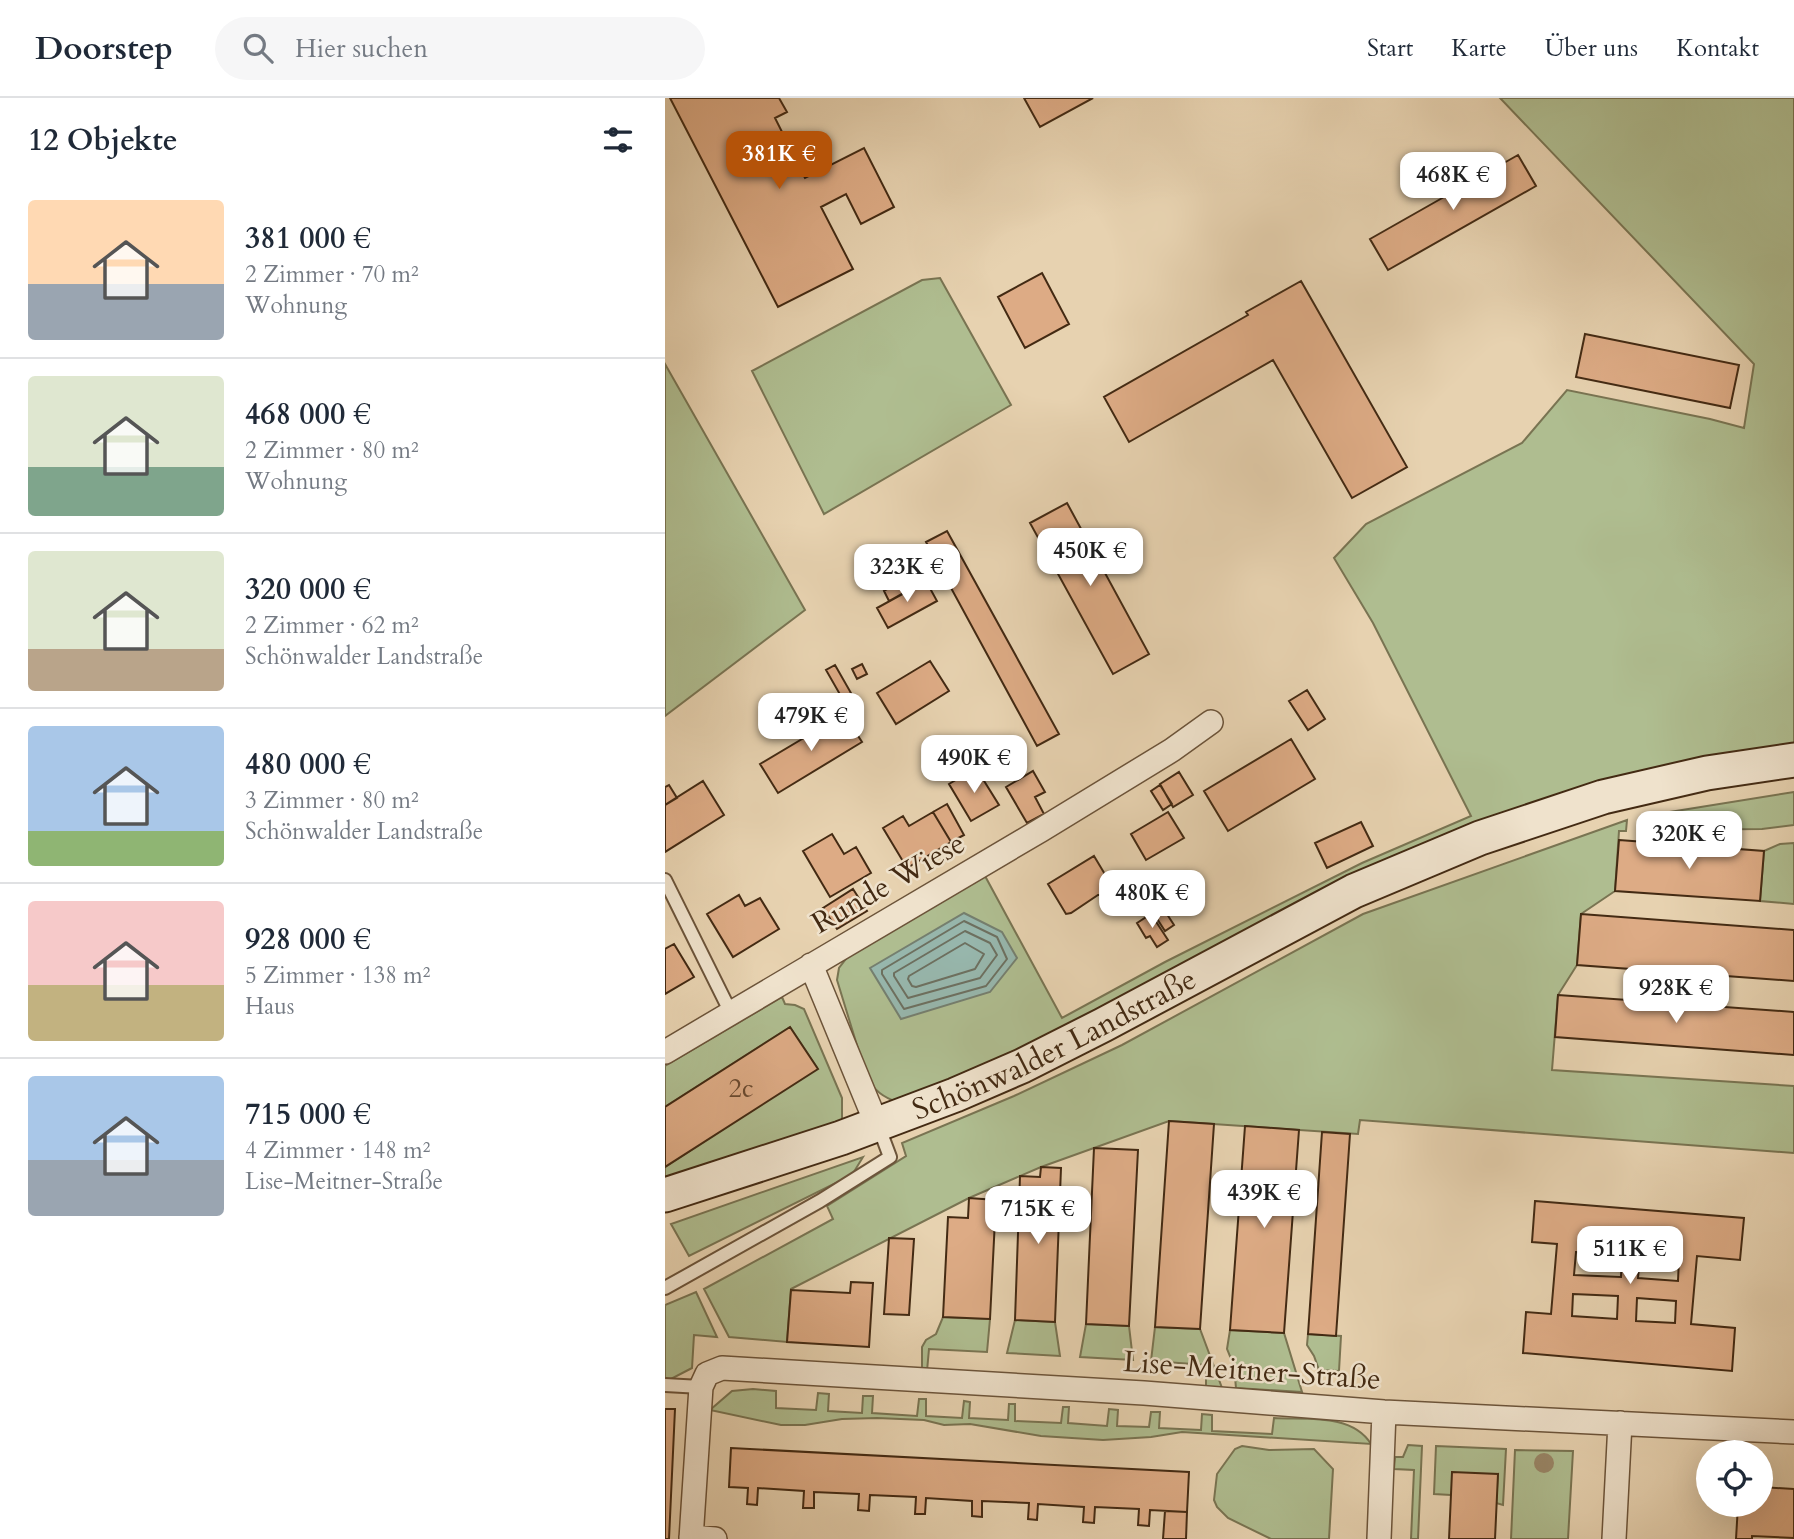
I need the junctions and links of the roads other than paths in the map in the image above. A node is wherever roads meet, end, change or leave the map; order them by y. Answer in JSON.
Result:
{"nodes":[{"id":1,"x":1212,"y":722,"type":"dead end"},
{"id":2,"x":1794,"y":760,"type":"edge"},
{"id":3,"x":665,"y":880,"type":"edge"},
{"id":4,"x":811,"y":965,"type":"junction"},
{"id":5,"x":731,"y":1013,"type":"junction"},
{"id":6,"x":665,"y":1052,"type":"edge"},
{"id":7,"x":877,"y":1125,"type":"junction"},
{"id":8,"x":665,"y":1195,"type":"edge"},
{"id":9,"x":665,"y":1287,"type":"edge"},
{"id":10,"x":704,"y":1380,"type":"junction"},
{"id":11,"x":665,"y":1385,"type":"edge"},
{"id":12,"x":1384,"y":1412,"type":"junction"},
{"id":13,"x":1620,"y":1423,"type":"junction"},
{"id":14,"x":1794,"y":1432,"type":"edge"},
{"id":15,"x":691,"y":1538,"type":"edge"},
{"id":16,"x":715,"y":1539,"type":"edge"},
{"id":17,"x":1378,"y":1539,"type":"edge"},
{"id":18,"x":1614,"y":1539,"type":"edge"}],
"edges":[{"from":1,"to":4,"type":"street","name":"Runde Wiese"},
{"from":2,"to":7,"type":"main road","name":"Schönwalder Landstraße"},
{"from":3,"to":5,"type":"lane"},
{"from":4,"to":5,"type":"street","name":"Runde Wiese"},
{"from":4,"to":7,"type":"street","name":"Runde Wiese"},
{"from":5,"to":6,"type":"street","name":"Runde Wiese"},
{"from":7,"to":8,"type":"main road","name":"Schönwalder Landstraße"},
{"from":7,"to":9,"type":"lane"},
{"from":10,"to":11,"type":"lane"},
{"from":10,"to":12,"type":"street","name":"Lise-Meitner-Straße"},
{"from":10,"to":15,"type":"street"},
{"from":12,"to":13,"type":"street","name":"Lise-Meitner-Straße"},
{"from":12,"to":17,"type":"street"},
{"from":13,"to":14,"type":"street","name":"Lise-Meitner-Straße"},
{"from":13,"to":18,"type":"street"},
{"from":15,"to":16,"type":"street"}]}
